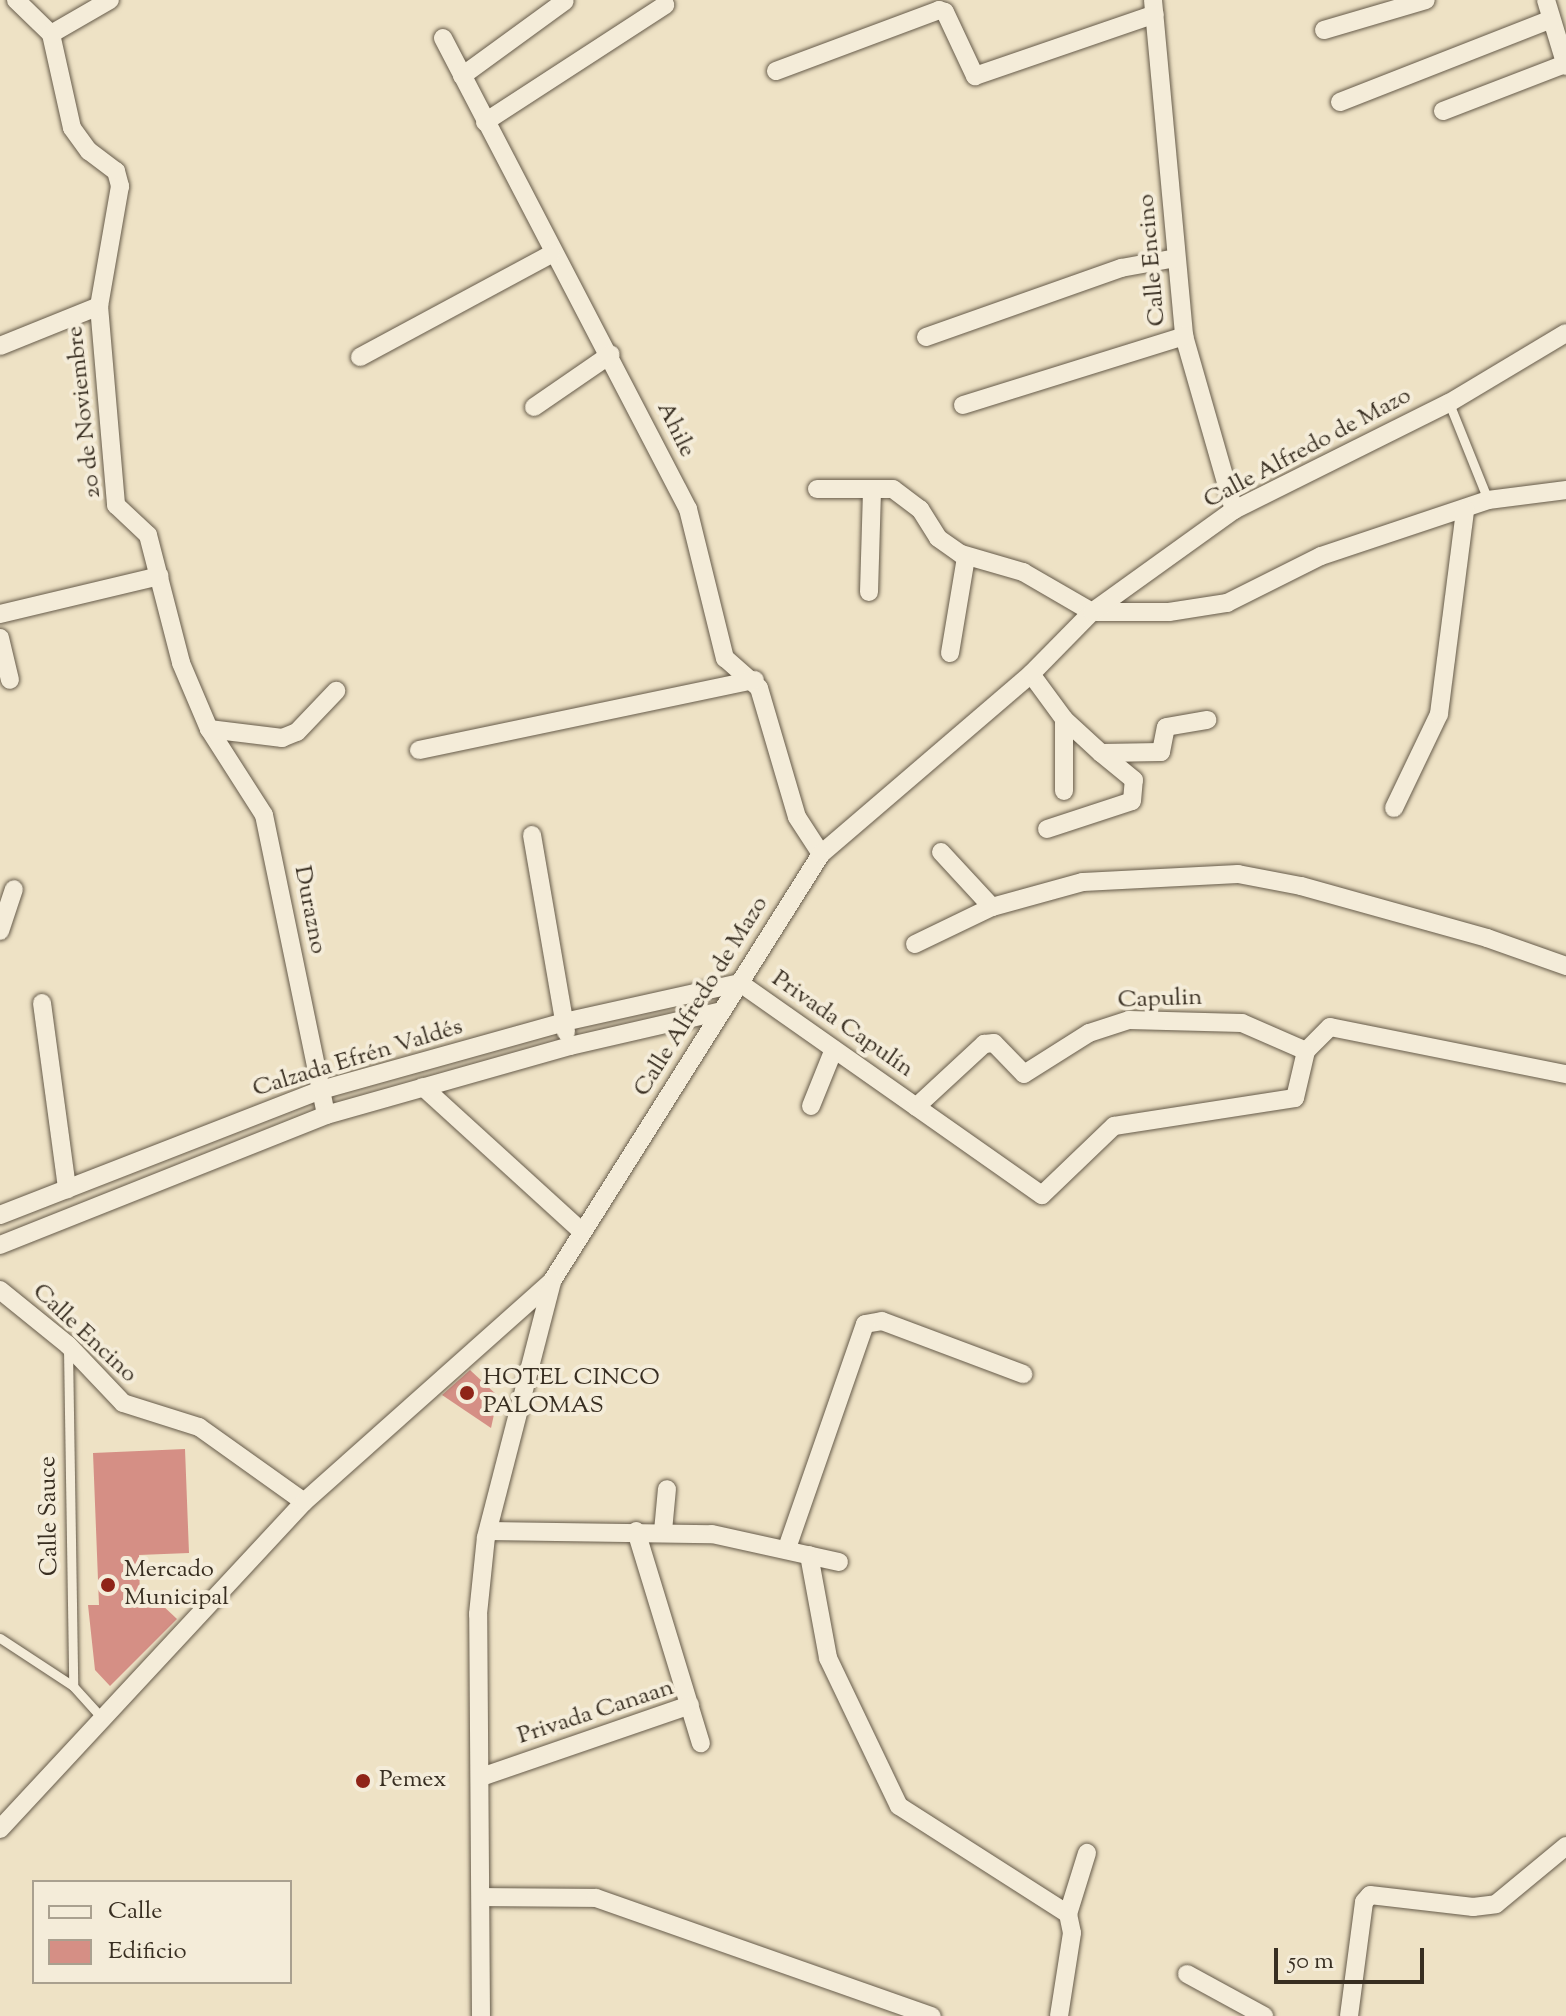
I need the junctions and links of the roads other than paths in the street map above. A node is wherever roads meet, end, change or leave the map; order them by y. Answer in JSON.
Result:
{"nodes":[{"id":1,"x":16,"y":0,"type":"edge"},
{"id":2,"x":110,"y":0,"type":"edge"},
{"id":3,"x":1426,"y":0,"type":"edge"},
{"id":4,"x":1546,"y":0,"type":"edge"},
{"id":5,"x":565,"y":1,"type":"edge"},
{"id":6,"x":665,"y":5,"type":"dead end"},
{"id":7,"x":1154,"y":7,"type":"edge"},
{"id":8,"x":1549,"y":20,"type":"junction"},
{"id":9,"x":1324,"y":30,"type":"dead end"},
{"id":10,"x":51,"y":34,"type":"junction"},
{"id":11,"x":443,"y":38,"type":"dead end"},
{"id":12,"x":1566,"y":65,"type":"edge"},
{"id":13,"x":776,"y":71,"type":"dead end"},
{"id":14,"x":462,"y":76,"type":"junction"},
{"id":15,"x":1340,"y":102,"type":"dead end"},
{"id":16,"x":1443,"y":111,"type":"dead end"},
{"id":17,"x":485,"y":122,"type":"junction"},
{"id":18,"x":551,"y":254,"type":"junction"},
{"id":19,"x":1176,"y":258,"type":"junction"},
{"id":20,"x":99,"y":306,"type":"junction"},
{"id":21,"x":1566,"y":333,"type":"edge"},
{"id":22,"x":1184,"y":336,"type":"junction"},
{"id":23,"x":926,"y":337,"type":"dead end"},
{"id":24,"x":0,"y":346,"type":"edge"},
{"id":25,"x":611,"y":354,"type":"junction"},
{"id":26,"x":360,"y":357,"type":"dead end"},
{"id":27,"x":1449,"y":403,"type":"junction"},
{"id":28,"x":963,"y":405,"type":"dead end"},
{"id":29,"x":534,"y":407,"type":"dead end"},
{"id":30,"x":817,"y":489,"type":"dead end"},
{"id":31,"x":872,"y":490,"type":"junction"},
{"id":32,"x":1566,"y":490,"type":"edge"},
{"id":33,"x":1488,"y":500,"type":"junction"},
{"id":34,"x":1234,"y":510,"type":"junction"},
{"id":35,"x":1465,"y":510,"type":"junction"},
{"id":36,"x":966,"y":557,"type":"junction"},
{"id":37,"x":160,"y":576,"type":"junction"},
{"id":38,"x":869,"y":592,"type":"dead end"},
{"id":39,"x":1092,"y":612,"type":"junction"},
{"id":40,"x":0,"y":614,"type":"edge"},
{"id":41,"x":0,"y":638,"type":"edge"},
{"id":42,"x":950,"y":653,"type":"dead end"},
{"id":43,"x":1031,"y":674,"type":"junction"},
{"id":44,"x":10,"y":680,"type":"dead end"},
{"id":45,"x":755,"y":680,"type":"junction"},
{"id":46,"x":336,"y":691,"type":"dead end"},
{"id":47,"x":1064,"y":719,"type":"junction"},
{"id":48,"x":1207,"y":720,"type":"dead end"},
{"id":49,"x":209,"y":729,"type":"junction"},
{"id":50,"x":419,"y":750,"type":"dead end"},
{"id":51,"x":1101,"y":753,"type":"junction"},
{"id":52,"x":1064,"y":791,"type":"dead end"},
{"id":53,"x":1394,"y":808,"type":"dead end"},
{"id":54,"x":1047,"y":829,"type":"dead end"},
{"id":55,"x":532,"y":835,"type":"dead end"},
{"id":56,"x":941,"y":852,"type":"dead end"},
{"id":57,"x":821,"y":854,"type":"junction"},
{"id":58,"x":14,"y":889,"type":"dead end"},
{"id":59,"x":992,"y":907,"type":"junction"},
{"id":60,"x":0,"y":931,"type":"edge"},
{"id":61,"x":915,"y":944,"type":"dead end"},
{"id":62,"x":1566,"y":966,"type":"edge"},
{"id":63,"x":740,"y":983,"type":"junction"},
{"id":64,"x":42,"y":1003,"type":"dead end"},
{"id":65,"x":722,"y":1011,"type":"junction"},
{"id":66,"x":564,"y":1022,"type":"junction"},
{"id":67,"x":570,"y":1046,"type":"junction"},
{"id":68,"x":834,"y":1049,"type":"junction"},
{"id":69,"x":1306,"y":1051,"type":"junction"},
{"id":70,"x":1024,"y":1074,"type":"joint"},
{"id":71,"x":1566,"y":1074,"type":"edge"},
{"id":72,"x":423,"y":1087,"type":"junction"},
{"id":73,"x":321,"y":1090,"type":"junction"},
{"id":74,"x":811,"y":1106,"type":"dead end"},
{"id":75,"x":916,"y":1107,"type":"junction"},
{"id":76,"x":326,"y":1115,"type":"junction"},
{"id":77,"x":124,"y":1167,"type":"junction"},
{"id":78,"x":67,"y":1189,"type":"junction"},
{"id":79,"x":135,"y":1192,"type":"junction"},
{"id":80,"x":0,"y":1215,"type":"edge"},
{"id":81,"x":581,"y":1231,"type":"junction"},
{"id":82,"x":0,"y":1245,"type":"edge"},
{"id":83,"x":552,"y":1281,"type":"junction"},
{"id":84,"x":0,"y":1290,"type":"edge"},
{"id":85,"x":68,"y":1345,"type":"junction"},
{"id":86,"x":1023,"y":1374,"type":"dead end"},
{"id":87,"x":667,"y":1489,"type":"dead end"},
{"id":88,"x":304,"y":1502,"type":"junction"},
{"id":89,"x":488,"y":1531,"type":"junction"},
{"id":90,"x":636,"y":1531,"type":"junction"},
{"id":91,"x":663,"y":1531,"type":"junction"},
{"id":92,"x":787,"y":1548,"type":"junction"},
{"id":93,"x":809,"y":1555,"type":"junction"},
{"id":94,"x":839,"y":1562,"type":"dead end"},
{"id":95,"x":0,"y":1638,"type":"edge"},
{"id":96,"x":73,"y":1686,"type":"junction"},
{"id":97,"x":690,"y":1705,"type":"junction"},
{"id":98,"x":102,"y":1718,"type":"junction"},
{"id":99,"x":701,"y":1743,"type":"dead end"},
{"id":100,"x":481,"y":1777,"type":"junction"},
{"id":101,"x":0,"y":1829,"type":"edge"},
{"id":102,"x":1566,"y":1846,"type":"edge"},
{"id":103,"x":1087,"y":1853,"type":"dead end"},
{"id":104,"x":483,"y":1897,"type":"junction"},
{"id":105,"x":1068,"y":1914,"type":"junction"},
{"id":106,"x":1187,"y":1974,"type":"dead end"},
{"id":107,"x":481,"y":2016,"type":"edge"},
{"id":108,"x":932,"y":2016,"type":"edge"},
{"id":109,"x":1059,"y":2016,"type":"edge"},
{"id":110,"x":1264,"y":2016,"type":"edge"},
{"id":111,"x":1349,"y":2016,"type":"edge"}],
"edges":[{"from":1,"to":10,"type":"street"},
{"from":2,"to":10,"type":"street"},
{"from":3,"to":9,"type":"street"},
{"from":4,"to":8,"type":"street"},
{"from":5,"to":14,"type":"street"},
{"from":6,"to":17,"type":"street"},
{"from":7,"to":13,"type":"street"},
{"from":7,"to":19,"type":"street","name":"Calle Encino"},
{"from":8,"to":12,"type":"street"},
{"from":8,"to":15,"type":"street"},
{"from":10,"to":20,"type":"street","name":"20 de Noviembre"},
{"from":11,"to":14,"type":"street","name":"Ahile"},
{"from":12,"to":16,"type":"street"},
{"from":14,"to":17,"type":"street","name":"Ahile"},
{"from":17,"to":18,"type":"street","name":"Ahile"},
{"from":18,"to":25,"type":"street","name":"Ahile"},
{"from":18,"to":26,"type":"street"},
{"from":19,"to":22,"type":"street","name":"Calle Encino"},
{"from":19,"to":23,"type":"street"},
{"from":20,"to":24,"type":"street"},
{"from":20,"to":37,"type":"street","name":"20 de Noviembre"},
{"from":21,"to":27,"type":"street","name":"Calle Alfredo de Mazo"},
{"from":22,"to":28,"type":"street"},
{"from":22,"to":34,"type":"street","name":"Calle Encino"},
{"from":25,"to":29,"type":"street"},
{"from":25,"to":45,"type":"street","name":"Ahile"},
{"from":27,"to":33,"type":"lane"},
{"from":27,"to":34,"type":"street","name":"Calle Alfredo de Mazo"},
{"from":30,"to":31,"type":"street"},
{"from":31,"to":36,"type":"street"},
{"from":31,"to":38,"type":"street"},
{"from":32,"to":33,"type":"street"},
{"from":33,"to":35,"type":"street"},
{"from":34,"to":39,"type":"street","name":"Calle Alfredo de Mazo"},
{"from":35,"to":39,"type":"street"},
{"from":35,"to":53,"type":"street"},
{"from":36,"to":39,"type":"street"},
{"from":36,"to":42,"type":"street"},
{"from":37,"to":40,"type":"street"},
{"from":37,"to":49,"type":"street","name":"20 de Noviembre"},
{"from":39,"to":43,"type":"street","name":"Calle Alfredo de Mazo"},
{"from":41,"to":44,"type":"street"},
{"from":43,"to":47,"type":"street"},
{"from":43,"to":57,"type":"street","name":"Calle Alfredo de Mazo"},
{"from":45,"to":50,"type":"street"},
{"from":45,"to":57,"type":"street"},
{"from":46,"to":49,"type":"street"},
{"from":47,"to":51,"type":"street"},
{"from":47,"to":52,"type":"street"},
{"from":48,"to":51,"type":"street"},
{"from":49,"to":73,"type":"street","name":"Durazno"},
{"from":51,"to":54,"type":"street"},
{"from":55,"to":66,"type":"street"},
{"from":56,"to":59,"type":"street"},
{"from":57,"to":63,"type":"street","name":"Calle Alfredo de Mazo"},
{"from":58,"to":60,"type":"street"},
{"from":59,"to":61,"type":"street"},
{"from":59,"to":62,"type":"street"},
{"from":63,"to":65,"type":"street","name":"Calle Alfredo de Mazo"},
{"from":63,"to":66,"type":"street","name":"Calzada Efrén Valdés"},
{"from":63,"to":68,"type":"street","name":"Privada Capulín"},
{"from":64,"to":78,"type":"street"},
{"from":65,"to":67,"type":"street","name":"Calzada Efrén Valdés"},
{"from":65,"to":81,"type":"street","name":"Calle Alfredo de Mazo"},
{"from":66,"to":67,"type":"street"},
{"from":66,"to":73,"type":"street","name":"Calzada Efrén Valdés"},
{"from":67,"to":72,"type":"street","name":"Calzada Efrén Valdés"},
{"from":68,"to":74,"type":"street"},
{"from":68,"to":75,"type":"street","name":"Privada Capulín"},
{"from":69,"to":70,"type":"street","name":"Capulin"},
{"from":69,"to":71,"type":"street"},
{"from":69,"to":75,"type":"street","name":"Privada Capulín"},
{"from":70,"to":75,"type":"street","name":"Privada Capulín"},
{"from":72,"to":76,"type":"street","name":"Calzada Efrén Valdés"},
{"from":72,"to":81,"type":"street"},
{"from":73,"to":76,"type":"street","name":"Durazno"},
{"from":73,"to":77,"type":"street","name":"Calzada Efrén Valdés"},
{"from":76,"to":79,"type":"street","name":"Calzada Efrén Valdés"},
{"from":77,"to":78,"type":"street","name":"Calzada Efrén Valdés"},
{"from":77,"to":79,"type":"street"},
{"from":78,"to":80,"type":"street","name":"Calzada Efrén Valdés"},
{"from":79,"to":82,"type":"street","name":"Calzada Efrén Valdés"},
{"from":81,"to":83,"type":"street","name":"Calle Alfredo de Mazo"},
{"from":83,"to":88,"type":"street","name":"Calle Alfredo de Mazo"},
{"from":83,"to":89,"type":"street"},
{"from":84,"to":85,"type":"street","name":"Calle Encino"},
{"from":85,"to":88,"type":"street","name":"Calle Encino"},
{"from":85,"to":96,"type":"lane","name":"Calle Sauce"},
{"from":86,"to":92,"type":"street"},
{"from":87,"to":91,"type":"street"},
{"from":88,"to":98,"type":"street","name":"Calle Alfredo de Mazo"},
{"from":89,"to":90,"type":"street"},
{"from":89,"to":100,"type":"street"},
{"from":90,"to":91,"type":"street"},
{"from":90,"to":97,"type":"street"},
{"from":91,"to":92,"type":"street"},
{"from":92,"to":93,"type":"street"},
{"from":93,"to":94,"type":"street"},
{"from":93,"to":105,"type":"street"},
{"from":95,"to":96,"type":"lane"},
{"from":96,"to":98,"type":"lane"},
{"from":97,"to":99,"type":"street","name":"Privada Canaan"},
{"from":97,"to":100,"type":"street","name":"Privada Canaan"},
{"from":98,"to":101,"type":"street","name":"Calle Alfredo de Mazo"},
{"from":100,"to":104,"type":"street"},
{"from":102,"to":111,"type":"street"},
{"from":103,"to":105,"type":"street"},
{"from":104,"to":107,"type":"street"},
{"from":104,"to":108,"type":"street"},
{"from":105,"to":109,"type":"street"},
{"from":106,"to":110,"type":"street"}]}
